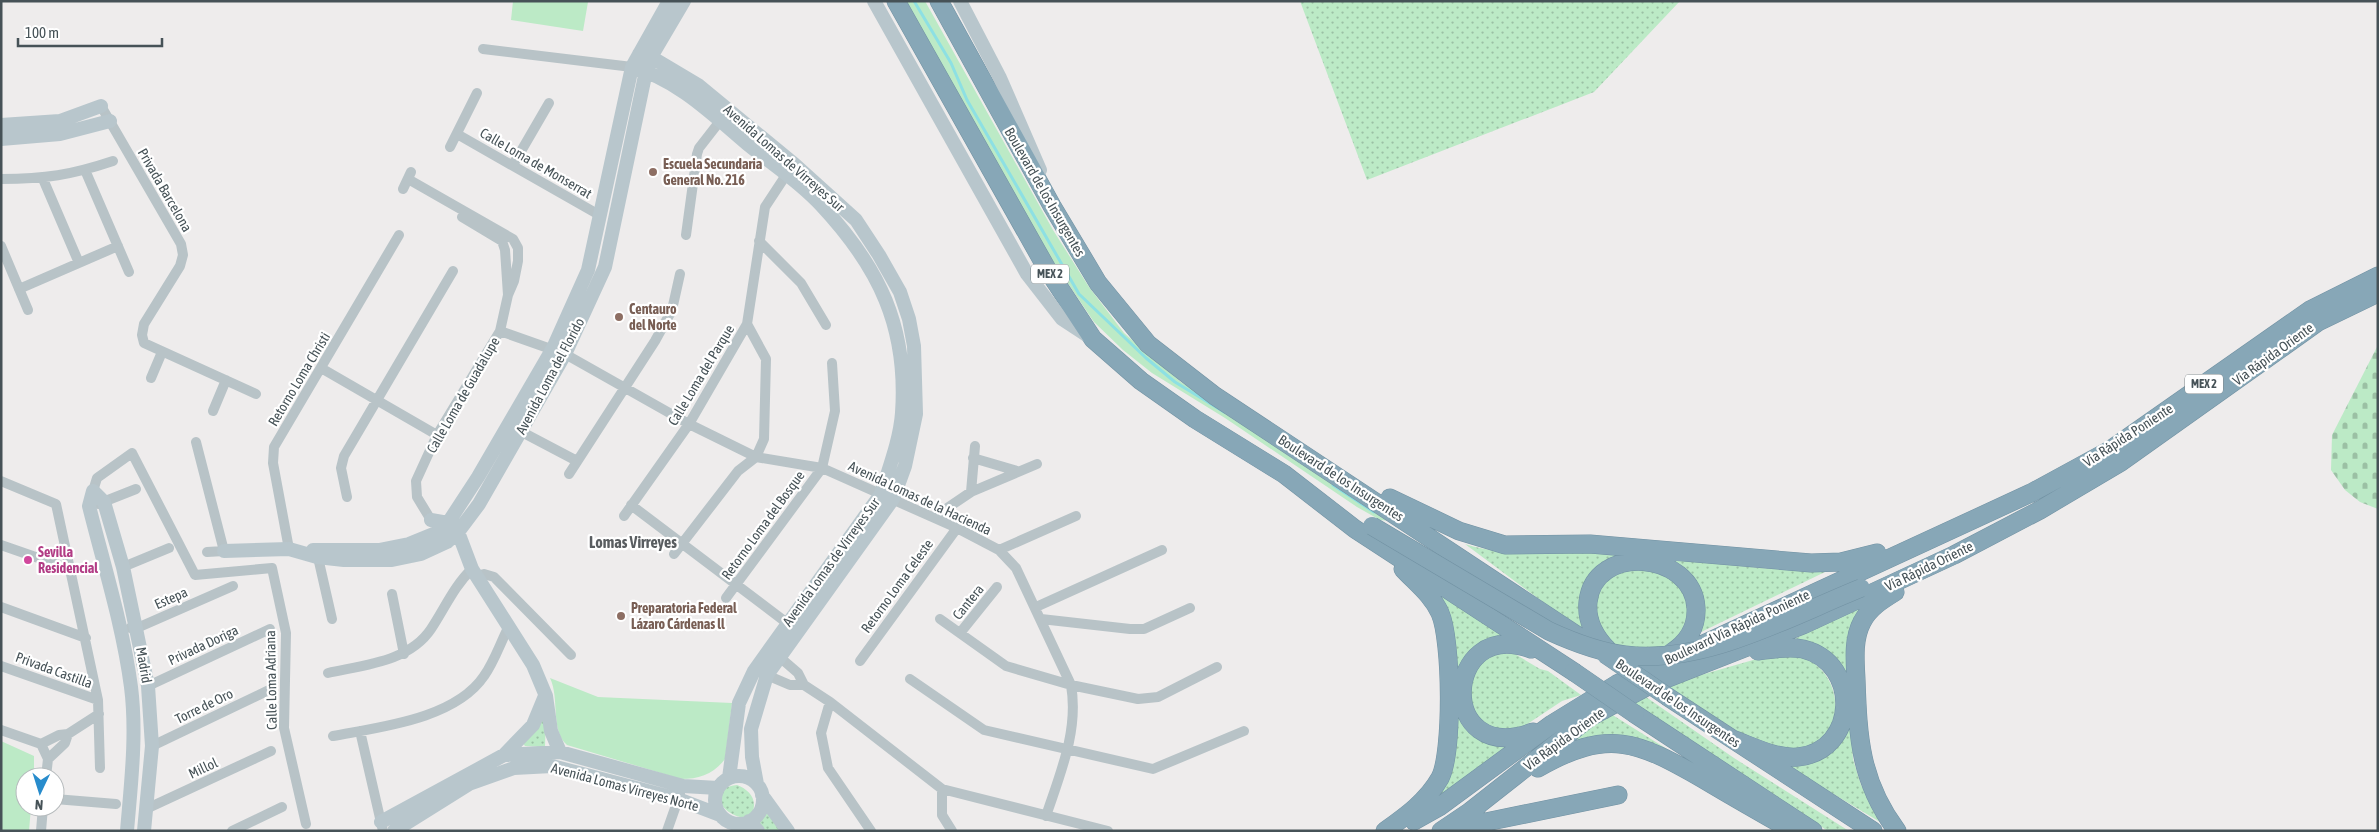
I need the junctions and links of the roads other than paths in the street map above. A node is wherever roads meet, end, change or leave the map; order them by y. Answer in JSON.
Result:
{"nodes":[{"id":1,"x":874,"y":1,"type":"edge"},
{"id":2,"x":896,"y":1,"type":"edge"},
{"id":3,"x":939,"y":1,"type":"edge"},
{"id":4,"x":960,"y":1,"type":"edge"},
{"id":5,"x":676,"y":2,"type":"edge"},
{"id":6,"x":483,"y":49,"type":"dead end"},
{"id":7,"x":645,"y":56,"type":"junction"},
{"id":8,"x":632,"y":67,"type":"junction"},
{"id":9,"x":646,"y":71,"type":"junction"},
{"id":10,"x":477,"y":93,"type":"dead end"},
{"id":11,"x":549,"y":103,"type":"dead end"},
{"id":12,"x":101,"y":106,"type":"joint"},
{"id":13,"x":110,"y":121,"type":"junction"},
{"id":14,"x":720,"y":121,"type":"junction"},
{"id":15,"x":1,"y":125,"type":"edge"},
{"id":16,"x":457,"y":134,"type":"junction"},
{"id":17,"x":1,"y":139,"type":"edge"},
{"id":18,"x":450,"y":147,"type":"dead end"},
{"id":19,"x":113,"y":161,"type":"dead end"},
{"id":20,"x":512,"y":165,"type":"junction"},
{"id":21,"x":790,"y":169,"type":"junction"},
{"id":22,"x":85,"y":170,"type":"junction"},
{"id":23,"x":1,"y":179,"type":"edge"},
{"id":24,"x":43,"y":179,"type":"junction"},
{"id":25,"x":1052,"y":206,"type":"junction"},
{"id":26,"x":601,"y":216,"type":"junction"},
{"id":27,"x":399,"y":235,"type":"dead end"},
{"id":28,"x":686,"y":235,"type":"dead end"},
{"id":29,"x":759,"y":241,"type":"junction"},
{"id":30,"x":1,"y":246,"type":"edge"},
{"id":31,"x":118,"y":246,"type":"junction"},
{"id":32,"x":79,"y":263,"type":"junction"},
{"id":33,"x":129,"y":272,"type":"dead end"},
{"id":34,"x":453,"y":272,"type":"dead end"},
{"id":35,"x":680,"y":274,"type":"dead end"},
{"id":36,"x":2378,"y":276,"type":"edge"},
{"id":37,"x":19,"y":288,"type":"junction"},
{"id":38,"x":2378,"y":293,"type":"edge"},
{"id":39,"x":508,"y":295,"type":"junction"},
{"id":40,"x":28,"y":310,"type":"dead end"},
{"id":41,"x":747,"y":324,"type":"junction"},
{"id":42,"x":826,"y":325,"type":"dead end"},
{"id":43,"x":500,"y":331,"type":"junction"},
{"id":44,"x":1093,"y":339,"type":"junction"},
{"id":45,"x":559,"y":351,"type":"junction"},
{"id":46,"x":162,"y":352,"type":"junction"},
{"id":47,"x":832,"y":364,"type":"dead end"},
{"id":48,"x":322,"y":368,"type":"junction"},
{"id":49,"x":151,"y":378,"type":"dead end"},
{"id":50,"x":226,"y":380,"type":"junction"},
{"id":51,"x":625,"y":387,"type":"junction"},
{"id":52,"x":256,"y":394,"type":"dead end"},
{"id":53,"x":378,"y":400,"type":"junction"},
{"id":54,"x":213,"y":411,"type":"dead end"},
{"id":55,"x":689,"y":424,"type":"junction"},
{"id":56,"x":520,"y":431,"type":"junction"},
{"id":57,"x":437,"y":435,"type":"junction"},
{"id":58,"x":196,"y":442,"type":"dead end"},
{"id":59,"x":975,"y":446,"type":"dead end"},
{"id":60,"x":1305,"y":454,"type":"junction"},
{"id":61,"x":756,"y":456,"type":"junction"},
{"id":62,"x":973,"y":458,"type":"junction"},
{"id":63,"x":577,"y":461,"type":"junction"},
{"id":64,"x":1036,"y":464,"type":"dead end"},
{"id":65,"x":822,"y":468,"type":"junction"},
{"id":66,"x":1017,"y":471,"type":"junction"},
{"id":67,"x":569,"y":474,"type":"dead end"},
{"id":68,"x":1284,"y":474,"type":"junction"},
{"id":69,"x":1,"y":481,"type":"edge"},
{"id":70,"x":136,"y":489,"type":"dead end"},
{"id":71,"x":93,"y":491,"type":"junction"},
{"id":72,"x":971,"y":492,"type":"junction"},
{"id":73,"x":347,"y":497,"type":"dead end"},
{"id":74,"x":887,"y":497,"type":"junction"},
{"id":75,"x":104,"y":502,"type":"junction"},
{"id":76,"x":632,"y":505,"type":"junction"},
{"id":77,"x":89,"y":506,"type":"junction"},
{"id":78,"x":2040,"y":510,"type":"junction"},
{"id":79,"x":624,"y":516,"type":"dead end"},
{"id":80,"x":1076,"y":516,"type":"dead end"},
{"id":81,"x":934,"y":517,"type":"junction"},
{"id":82,"x":431,"y":520,"type":"junction"},
{"id":83,"x":453,"y":528,"type":"junction"},
{"id":84,"x":957,"y":528,"type":"junction"},
{"id":85,"x":1355,"y":529,"type":"junction"},
{"id":86,"x":1944,"y":532,"type":"junction"},
{"id":87,"x":436,"y":533,"type":"junction"},
{"id":88,"x":448,"y":542,"type":"junction"},
{"id":89,"x":683,"y":543,"type":"junction"},
{"id":90,"x":1,"y":545,"type":"edge"},
{"id":91,"x":169,"y":548,"type":"dead end"},
{"id":92,"x":289,"y":549,"type":"junction"},
{"id":93,"x":999,"y":550,"type":"junction"},
{"id":94,"x":1162,"y":550,"type":"dead end"},
{"id":95,"x":224,"y":551,"type":"junction"},
{"id":96,"x":207,"y":552,"type":"dead end"},
{"id":97,"x":313,"y":553,"type":"junction"},
{"id":98,"x":466,"y":553,"type":"junction"},
{"id":99,"x":674,"y":554,"type":"dead end"},
{"id":100,"x":1954,"y":555,"type":"junction"},
{"id":101,"x":123,"y":567,"type":"junction"},
{"id":102,"x":70,"y":569,"type":"junction"},
{"id":103,"x":474,"y":572,"type":"junction"},
{"id":104,"x":736,"y":584,"type":"junction"},
{"id":105,"x":233,"y":586,"type":"dead end"},
{"id":106,"x":997,"y":587,"type":"dead end"},
{"id":107,"x":392,"y":594,"type":"dead end"},
{"id":108,"x":726,"y":598,"type":"dead end"},
{"id":109,"x":1,"y":607,"type":"edge"},
{"id":110,"x":1036,"y":607,"type":"junction"},
{"id":111,"x":1190,"y":608,"type":"dead end"},
{"id":112,"x":332,"y":619,"type":"dead end"},
{"id":113,"x":940,"y":619,"type":"dead end"},
{"id":114,"x":1041,"y":619,"type":"junction"},
{"id":115,"x":787,"y":623,"type":"junction"},
{"id":116,"x":120,"y":627,"type":"junction"},
{"id":117,"x":137,"y":628,"type":"junction"},
{"id":118,"x":508,"y":628,"type":"junction"},
{"id":119,"x":270,"y":629,"type":"dead end"},
{"id":120,"x":960,"y":633,"type":"junction"},
{"id":121,"x":86,"y":638,"type":"junction"},
{"id":122,"x":1597,"y":645,"type":"junction"},
{"id":123,"x":769,"y":648,"type":"junction"},
{"id":124,"x":404,"y":654,"type":"junction"},
{"id":125,"x":571,"y":655,"type":"dead end"},
{"id":126,"x":1728,"y":656,"type":"junction"},
{"id":127,"x":780,"y":657,"type":"junction"},
{"id":128,"x":1554,"y":660,"type":"junction"},
{"id":129,"x":860,"y":661,"type":"dead end"},
{"id":130,"x":1,"y":666,"type":"edge"},
{"id":131,"x":1217,"y":667,"type":"dead end"},
{"id":132,"x":1646,"y":670,"type":"junction"},
{"id":133,"x":328,"y":673,"type":"dead end"},
{"id":134,"x":760,"y":673,"type":"junction"},
{"id":135,"x":910,"y":679,"type":"dead end"},
{"id":136,"x":804,"y":685,"type":"junction"},
{"id":137,"x":1072,"y":685,"type":"junction"},
{"id":138,"x":148,"y":686,"type":"junction"},
{"id":139,"x":268,"y":690,"type":"dead end"},
{"id":140,"x":546,"y":696,"type":"junction"},
{"id":141,"x":98,"y":700,"type":"junction"},
{"id":142,"x":830,"y":702,"type":"junction"},
{"id":143,"x":99,"y":714,"type":"junction"},
{"id":144,"x":1552,"y":724,"type":"junction"},
{"id":145,"x":1,"y":730,"type":"edge"},
{"id":146,"x":360,"y":731,"type":"junction"},
{"id":147,"x":1244,"y":731,"type":"dead end"},
{"id":148,"x":68,"y":734,"type":"junction"},
{"id":149,"x":333,"y":736,"type":"dead end"},
{"id":150,"x":1732,"y":739,"type":"junction"},
{"id":151,"x":41,"y":744,"type":"junction"},
{"id":152,"x":271,"y":751,"type":"dead end"},
{"id":153,"x":1067,"y":751,"type":"junction"},
{"id":154,"x":151,"y":752,"type":"junction"},
{"id":155,"x":560,"y":752,"type":"junction"},
{"id":156,"x":504,"y":755,"type":"junction"},
{"id":157,"x":134,"y":757,"type":"junction"},
{"id":158,"x":48,"y":759,"type":"junction"},
{"id":159,"x":47,"y":767,"type":"edge"},
{"id":160,"x":100,"y":768,"type":"dead end"},
{"id":161,"x":729,"y":778,"type":"junction"},
{"id":162,"x":718,"y":788,"type":"junction"},
{"id":163,"x":942,"y":789,"type":"junction"},
{"id":164,"x":760,"y":790,"type":"junction"},
{"id":165,"x":680,"y":793,"type":"junction"},
{"id":166,"x":1618,"y":796,"type":"dead end"},
{"id":167,"x":65,"y":800,"type":"edge"},
{"id":168,"x":116,"y":804,"type":"dead end"},
{"id":169,"x":282,"y":806,"type":"dead end"},
{"id":170,"x":146,"y":809,"type":"junction"},
{"id":171,"x":1468,"y":813,"type":"junction"},
{"id":172,"x":720,"y":815,"type":"junction"},
{"id":173,"x":1046,"y":816,"type":"junction"},
{"id":174,"x":42,"y":817,"type":"edge"},
{"id":175,"x":1414,"y":821,"type":"dead end"},
{"id":176,"x":306,"y":824,"type":"dead end"},
{"id":177,"x":753,"y":826,"type":"edge"},
{"id":178,"x":382,"y":827,"type":"edge"},
{"id":179,"x":1445,"y":828,"type":"edge"},
{"id":180,"x":40,"y":831,"type":"edge"},
{"id":181,"x":127,"y":831,"type":"edge"},
{"id":182,"x":144,"y":831,"type":"edge"},
{"id":183,"x":232,"y":831,"type":"edge"},
{"id":184,"x":394,"y":831,"type":"edge"},
{"id":185,"x":667,"y":831,"type":"edge"},
{"id":186,"x":788,"y":831,"type":"edge"},
{"id":187,"x":871,"y":831,"type":"edge"},
{"id":188,"x":952,"y":831,"type":"edge"},
{"id":189,"x":1108,"y":831,"type":"edge"},
{"id":190,"x":1385,"y":831,"type":"edge"},
{"id":191,"x":1792,"y":831,"type":"edge"},
{"id":192,"x":1813,"y":831,"type":"edge"},
{"id":193,"x":1873,"y":831,"type":"edge"},
{"id":194,"x":1897,"y":831,"type":"edge"}],
"edges":[{"from":1,"to":44,"type":"street"},
{"from":2,"to":44,"type":"highway","name":"Boulevard de los Insurgentes","number":"MEX 2"},
{"from":3,"to":25,"type":"highway","name":"Boulevard de los Insurgentes","number":"MEX 2"},
{"from":4,"to":25,"type":"street"},
{"from":5,"to":7,"type":"street","name":"Avenida Loma del Florido"},
{"from":6,"to":8,"type":"street","name":"Avenida Lomas de Virreyes Sur"},
{"from":7,"to":8,"type":"street","name":"Avenida Loma del Florido"},
{"from":7,"to":9,"type":"street","name":"Avenida Loma del Florido"},
{"from":7,"to":21,"type":"street","name":"Avenida Lomas de Virreyes Sur"},
{"from":8,"to":9,"type":"street","name":"Avenida Lomas de Virreyes Sur"},
{"from":8,"to":26,"type":"street","name":"Avenida Loma del Florido"},
{"from":9,"to":14,"type":"street","name":"Avenida Lomas de Virreyes Sur"},
{"from":9,"to":45,"type":"street","name":"Avenida Loma del Florido"},
{"from":10,"to":16,"type":"street"},
{"from":11,"to":20,"type":"street"},
{"from":12,"to":13,"type":"street","name":"Privada Barcelona"},
{"from":12,"to":15,"type":"street"},
{"from":13,"to":17,"type":"street"},
{"from":13,"to":46,"type":"street","name":"Privada Barcelona"},
{"from":14,"to":21,"type":"street","name":"Avenida Lomas de Virreyes Sur"},
{"from":14,"to":28,"type":"street"},
{"from":16,"to":18,"type":"street"},
{"from":16,"to":20,"type":"street","name":"Calle Loma de Monserrat"},
{"from":19,"to":22,"type":"street"},
{"from":20,"to":26,"type":"street","name":"Calle Loma de Monserrat"},
{"from":21,"to":29,"type":"street","name":"Calle Loma del Parque"},
{"from":21,"to":74,"type":"street","name":"Avenida Lomas de Virreyes Sur"},
{"from":22,"to":24,"type":"street"},
{"from":22,"to":31,"type":"street"},
{"from":23,"to":24,"type":"street"},
{"from":24,"to":32,"type":"street"},
{"from":25,"to":60,"type":"highway","name":"Boulevard de los Insurgentes","number":"MEX 2"},
{"from":26,"to":45,"type":"street","name":"Avenida Loma del Florido"},
{"from":27,"to":48,"type":"street","name":"Retorno Loma Christi"},
{"from":29,"to":41,"type":"street","name":"Calle Loma del Parque"},
{"from":29,"to":42,"type":"street"},
{"from":30,"to":37,"type":"street"},
{"from":31,"to":32,"type":"street"},
{"from":31,"to":33,"type":"street"},
{"from":32,"to":37,"type":"street"},
{"from":34,"to":53,"type":"street"},
{"from":35,"to":51,"type":"street"},
{"from":36,"to":86,"type":"highway","name":"Vía Rápida Poniente","number":"MEX 2"},
{"from":37,"to":40,"type":"street"},
{"from":38,"to":78,"type":"highway","name":"Vía Rápida Oriente","number":"MEX 2"},
{"from":39,"to":39,"type":"street","name":"Calle Loma de Guadalupe"},
{"from":39,"to":43,"type":"street","name":"Calle Loma de Guadalupe"},
{"from":41,"to":55,"type":"street","name":"Calle Loma del Parque"},
{"from":41,"to":61,"type":"street"},
{"from":43,"to":45,"type":"street","name":"Avenida Lomas de la Hacienda"},
{"from":43,"to":57,"type":"street","name":"Calle Loma de Guadalupe"},
{"from":44,"to":68,"type":"highway","name":"Boulevard de los Insurgentes","number":"MEX 2"},
{"from":45,"to":51,"type":"street","name":"Avenida Lomas de la Hacienda"},
{"from":45,"to":56,"type":"street","name":"Avenida Loma del Florido"},
{"from":45,"to":83,"type":"street","name":"Avenida Loma del Florido"},
{"from":46,"to":49,"type":"street"},
{"from":46,"to":50,"type":"street"},
{"from":47,"to":65,"type":"street"},
{"from":48,"to":53,"type":"street"},
{"from":48,"to":92,"type":"street","name":"Retorno Loma Christi"},
{"from":50,"to":52,"type":"street"},
{"from":50,"to":54,"type":"street"},
{"from":51,"to":55,"type":"street","name":"Avenida Lomas de la Hacienda"},
{"from":51,"to":63,"type":"street"},
{"from":53,"to":57,"type":"street"},
{"from":53,"to":73,"type":"street"},
{"from":55,"to":61,"type":"street","name":"Avenida Lomas de la Hacienda"},
{"from":55,"to":76,"type":"street","name":"Calle Loma del Parque"},
{"from":56,"to":63,"type":"street"},
{"from":56,"to":83,"type":"street","name":"Avenida Loma del Florido"},
{"from":57,"to":82,"type":"street","name":"Calle Loma de Guadalupe"},
{"from":58,"to":95,"type":"street"},
{"from":59,"to":62,"type":"street"},
{"from":60,"to":86,"type":"highway"},
{"from":60,"to":122,"type":"highway","name":"Boulevard de los Insurgentes"},
{"from":61,"to":65,"type":"street","name":"Avenida Lomas de la Hacienda"},
{"from":61,"to":89,"type":"street"},
{"from":62,"to":66,"type":"street"},
{"from":62,"to":72,"type":"street"},
{"from":63,"to":67,"type":"street"},
{"from":64,"to":66,"type":"street"},
{"from":65,"to":74,"type":"street","name":"Avenida Lomas de la Hacienda"},
{"from":65,"to":104,"type":"street","name":"Retorno Loma del Bosque"},
{"from":66,"to":72,"type":"street"},
{"from":68,"to":78,"type":"highway","bridge":true},
{"from":68,"to":85,"type":"highway","name":"Boulevard de los Insurgentes"},
{"from":69,"to":102,"type":"street","name":"Privada Castilla"},
{"from":70,"to":75,"type":"street"},
{"from":71,"to":75,"type":"street"},
{"from":71,"to":77,"type":"street"},
{"from":71,"to":176,"type":"street","name":"Calle Loma Adriana"},
{"from":72,"to":81,"type":"street"},
{"from":74,"to":81,"type":"street","name":"Avenida Lomas de la Hacienda"},
{"from":74,"to":115,"type":"street","name":"Avenida Lomas de Virreyes Sur"},
{"from":74,"to":127,"type":"street","name":"Avenida Lomas de Virreyes Sur"},
{"from":75,"to":77,"type":"street"},
{"from":75,"to":101,"type":"street","name":"Madrid"},
{"from":76,"to":79,"type":"street","name":"Calle Loma del Parque"},
{"from":76,"to":89,"type":"street"},
{"from":77,"to":116,"type":"street","name":"Madrid"},
{"from":78,"to":100,"type":"highway","name":"Vía Rápida Oriente"},
{"from":80,"to":93,"type":"street"},
{"from":81,"to":84,"type":"street","name":"Avenida Lomas de la Hacienda"},
{"from":82,"to":83,"type":"street"},
{"from":82,"to":87,"type":"street","name":"Calle Loma de Guadalupe"},
{"from":83,"to":87,"type":"street","name":"Avenida Loma del Florido"},
{"from":83,"to":88,"type":"street","name":"Avenida Loma del Florido"},
{"from":83,"to":98,"type":"street"},
{"from":84,"to":93,"type":"street","name":"Avenida Lomas de la Hacienda"},
{"from":84,"to":129,"type":"street","name":"Retorno Loma Celeste"},
{"from":85,"to":128,"type":"highway","name":"Boulevard de los Insurgentes"},
{"from":85,"to":190,"type":"highway"},
{"from":86,"to":132,"type":"highway","name":"Boulevard Vía Rápida Poniente"},
{"from":87,"to":88,"type":"street"},
{"from":87,"to":97,"type":"street","name":"Avenida Loma del Florido"},
{"from":88,"to":97,"type":"street","name":"Avenida Loma del Florido"},
{"from":88,"to":98,"type":"street"},
{"from":89,"to":99,"type":"street"},
{"from":89,"to":104,"type":"street"},
{"from":90,"to":102,"type":"street"},
{"from":91,"to":101,"type":"street"},
{"from":92,"to":95,"type":"street","name":"Avenida Loma del Florido"},
{"from":92,"to":97,"type":"street","name":"Avenida Loma del Florido"},
{"from":93,"to":110,"type":"street","name":"Avenida Lomas de la Hacienda"},
{"from":94,"to":110,"type":"street"},
{"from":95,"to":96,"type":"street"},
{"from":97,"to":112,"type":"street"},
{"from":98,"to":103,"type":"street"},
{"from":100,"to":126,"type":"highway","name":"Vía Rápida Oriente"},
{"from":100,"to":194,"type":"highway"},
{"from":101,"to":117,"type":"street","name":"Madrid"},
{"from":102,"to":121,"type":"street","name":"Privada Castilla"},
{"from":103,"to":118,"type":"street"},
{"from":103,"to":124,"type":"street"},
{"from":103,"to":125,"type":"street"},
{"from":104,"to":108,"type":"street","name":"Retorno Loma del Bosque"},
{"from":104,"to":115,"type":"street"},
{"from":105,"to":117,"type":"street","name":"Estepa"},
{"from":106,"to":120,"type":"street","name":"Cantera"},
{"from":107,"to":124,"type":"street"},
{"from":109,"to":121,"type":"street"},
{"from":110,"to":114,"type":"street","name":"Avenida Lomas de la Hacienda"},
{"from":111,"to":114,"type":"street"},
{"from":113,"to":120,"type":"street"},
{"from":114,"to":137,"type":"street","name":"Avenida Lomas de la Hacienda"},
{"from":115,"to":123,"type":"street","name":"Avenida Lomas de Virreyes Sur"},
{"from":116,"to":117,"type":"street","name":"Estepa"},
{"from":116,"to":157,"type":"street","name":"Madrid"},
{"from":117,"to":138,"type":"street","name":"Madrid"},
{"from":118,"to":140,"type":"street"},
{"from":118,"to":146,"type":"street"},
{"from":119,"to":138,"type":"street","name":"Privada Doriga"},
{"from":120,"to":137,"type":"street"},
{"from":121,"to":141,"type":"street","name":"Privada Castilla"},
{"from":122,"to":132,"type":"highway"},
{"from":122,"to":150,"type":"highway","name":"Boulevard de los Insurgentes","bridge":true},
{"from":123,"to":127,"type":"street"},
{"from":123,"to":134,"type":"street","name":"Avenida Lomas de Virreyes Sur"},
{"from":124,"to":133,"type":"street"},
{"from":126,"to":150,"type":"highway"},
{"from":126,"to":171,"type":"highway","name":"Vía Rápida Oriente"},
{"from":127,"to":134,"type":"street","name":"Avenida Lomas de Virreyes Sur"},
{"from":127,"to":136,"type":"street"},
{"from":128,"to":144,"type":"highway"},
{"from":128,"to":192,"type":"highway","name":"Boulevard de los Insurgentes","bridge":true},
{"from":130,"to":141,"type":"street","name":"Privada Castilla"},
{"from":131,"to":137,"type":"street"},
{"from":132,"to":144,"type":"highway","name":"Boulevard Vía Rápida Poniente"},
{"from":134,"to":136,"type":"street"},
{"from":134,"to":161,"type":"street","name":"Avenida Lomas de Virreyes Sur"},
{"from":134,"to":164,"type":"street","name":"Avenida Lomas de Virreyes Sur"},
{"from":135,"to":153,"type":"street"},
{"from":136,"to":142,"type":"street"},
{"from":137,"to":153,"type":"street","name":"Avenida Lomas de la Hacienda"},
{"from":138,"to":154,"type":"street","name":"Madrid"},
{"from":139,"to":154,"type":"street","name":"Torre de Oro"},
{"from":140,"to":155,"type":"street"},
{"from":140,"to":156,"type":"street"},
{"from":141,"to":143,"type":"street","name":"Privada Castilla"},
{"from":142,"to":163,"type":"street"},
{"from":142,"to":187,"type":"street"},
{"from":143,"to":148,"type":"street"},
{"from":143,"to":160,"type":"street","name":"Privada Castilla"},
{"from":144,"to":175,"type":"highway","name":"Boulevard Vía Rápida Poniente"},
{"from":145,"to":151,"type":"street"},
{"from":146,"to":149,"type":"street"},
{"from":146,"to":178,"type":"street"},
{"from":147,"to":153,"type":"street"},
{"from":148,"to":151,"type":"street"},
{"from":148,"to":158,"type":"street"},
{"from":150,"to":193,"type":"highway","name":"Boulevard de los Insurgentes"},
{"from":151,"to":158,"type":"street"},
{"from":152,"to":170,"type":"street","name":"Millol"},
{"from":153,"to":173,"type":"street","name":"Avenida Lomas de la Hacienda"},
{"from":154,"to":157,"type":"street"},
{"from":154,"to":170,"type":"street","name":"Madrid"},
{"from":155,"to":156,"type":"street","name":"Avenida Lomas Virreyes Norte"},
{"from":155,"to":165,"type":"street","name":"Avenida Lomas Virreyes Norte"},
{"from":156,"to":178,"type":"street","name":"Avenida Lomas Virreyes Norte"},
{"from":157,"to":181,"type":"street","name":"Madrid"},
{"from":158,"to":159,"type":"street"},
{"from":161,"to":162,"type":"street"},
{"from":161,"to":164,"type":"street"},
{"from":162,"to":165,"type":"street","name":"Avenida Lomas Virreyes Norte"},
{"from":162,"to":172,"type":"street"},
{"from":163,"to":173,"type":"street"},
{"from":163,"to":188,"type":"street"},
{"from":164,"to":177,"type":"street"},
{"from":164,"to":186,"type":"street"},
{"from":165,"to":172,"type":"street","name":"Avenida Lomas Virreyes Norte"},
{"from":165,"to":184,"type":"street","name":"Avenida Lomas Virreyes Norte"},
{"from":165,"to":185,"type":"street"},
{"from":166,"to":179,"type":"highway"},
{"from":167,"to":168,"type":"street"},
{"from":169,"to":183,"type":"street"},
{"from":170,"to":182,"type":"street","name":"Madrid"},
{"from":171,"to":179,"type":"highway"},
{"from":171,"to":191,"type":"highway"},
{"from":172,"to":177,"type":"street"},
{"from":173,"to":189,"type":"street"},
{"from":174,"to":180,"type":"street"}]}
